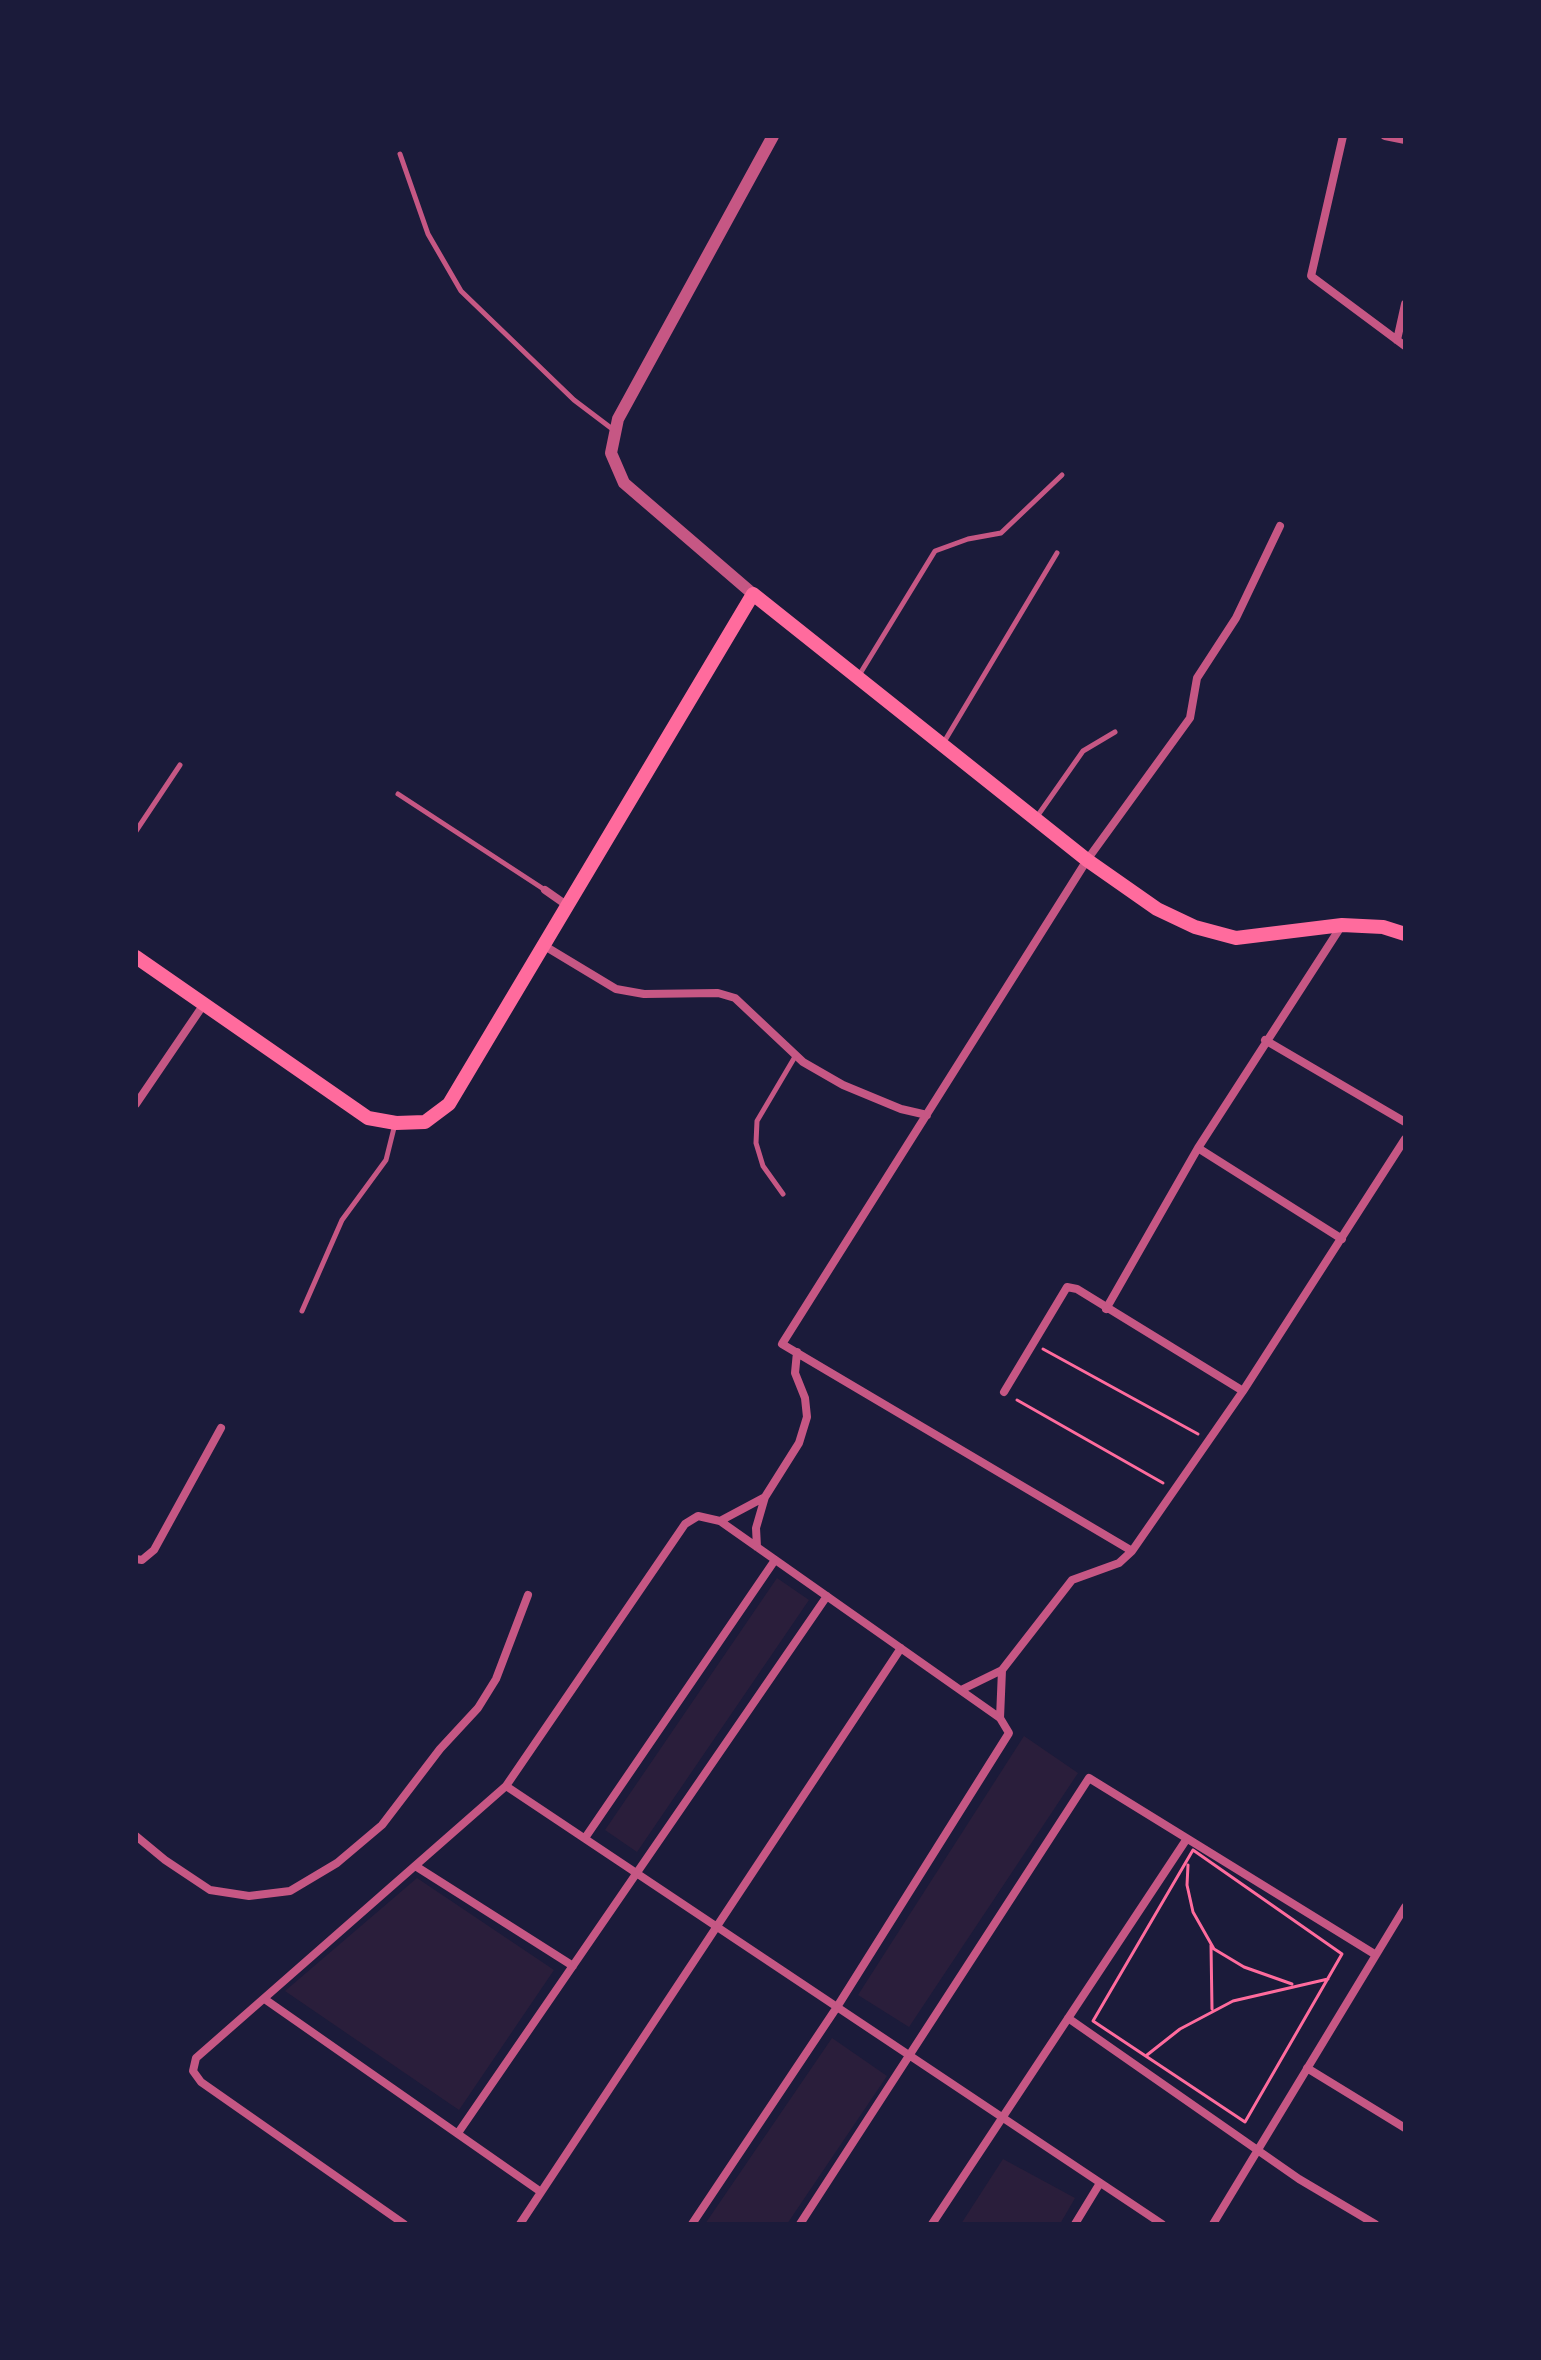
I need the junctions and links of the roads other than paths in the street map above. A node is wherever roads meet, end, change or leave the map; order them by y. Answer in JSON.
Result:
{"nodes":[{"id":1,"x":773,"y":136,"type":"edge"},
{"id":2,"x":1343,"y":136,"type":"edge"},
{"id":3,"x":1385,"y":136,"type":"edge"},
{"id":4,"x":1405,"y":140,"type":"edge"},
{"id":5,"x":400,"y":154,"type":"dead end"},
{"id":6,"x":1405,"y":304,"type":"edge"},
{"id":7,"x":1397,"y":340,"type":"junction"},
{"id":8,"x":1405,"y":346,"type":"edge"},
{"id":9,"x":616,"y":431,"type":"junction"},
{"id":10,"x":1062,"y":475,"type":"dead end"},
{"id":11,"x":1280,"y":526,"type":"dead end"},
{"id":12,"x":1057,"y":553,"type":"dead end"},
{"id":13,"x":753,"y":594,"type":"junction"},
{"id":14,"x":857,"y":678,"type":"junction"},
{"id":15,"x":1115,"y":732,"type":"dead end"},
{"id":16,"x":942,"y":746,"type":"junction"},
{"id":17,"x":180,"y":765,"type":"dead end"},
{"id":18,"x":398,"y":794,"type":"dead end"},
{"id":19,"x":1035,"y":819,"type":"junction"},
{"id":20,"x":136,"y":831,"type":"edge"},
{"id":21,"x":1087,"y":860,"type":"junction"},
{"id":22,"x":545,"y":890,"type":"joint"},
{"id":23,"x":565,"y":904,"type":"junction"},
{"id":24,"x":1342,"y":925,"type":"junction"},
{"id":25,"x":1405,"y":934,"type":"edge"},
{"id":26,"x":542,"y":944,"type":"junction"},
{"id":27,"x":138,"y":960,"type":"edge"},
{"id":28,"x":204,"y":1004,"type":"junction"},
{"id":29,"x":1265,"y":1040,"type":"junction"},
{"id":30,"x":796,"y":1055,"type":"junction"},
{"id":31,"x":136,"y":1104,"type":"edge"},
{"id":32,"x":927,"y":1115,"type":"junction"},
{"id":33,"x":1405,"y":1122,"type":"edge"},
{"id":34,"x":396,"y":1123,"type":"junction"},
{"id":35,"x":1405,"y":1139,"type":"edge"},
{"id":36,"x":1198,"y":1148,"type":"junction"},
{"id":37,"x":783,"y":1194,"type":"dead end"},
{"id":38,"x":1342,"y":1239,"type":"junction"},
{"id":39,"x":1106,"y":1309,"type":"junction"},
{"id":40,"x":302,"y":1311,"type":"dead end"},
{"id":41,"x":797,"y":1352,"type":"junction"},
{"id":42,"x":1243,"y":1391,"type":"junction"},
{"id":43,"x":1004,"y":1392,"type":"dead end"},
{"id":44,"x":221,"y":1428,"type":"dead end"},
{"id":45,"x":765,"y":1497,"type":"junction"},
{"id":46,"x":720,"y":1521,"type":"junction"},
{"id":47,"x":757,"y":1547,"type":"junction"},
{"id":48,"x":1132,"y":1551,"type":"junction"},
{"id":49,"x":136,"y":1559,"type":"edge"},
{"id":50,"x":775,"y":1560,"type":"junction"},
{"id":51,"x":528,"y":1595,"type":"dead end"},
{"id":52,"x":827,"y":1596,"type":"junction"},
{"id":53,"x":901,"y":1648,"type":"junction"},
{"id":54,"x":1002,"y":1670,"type":"junction"},
{"id":55,"x":961,"y":1690,"type":"junction"},
{"id":56,"x":1000,"y":1718,"type":"junction"},
{"id":57,"x":506,"y":1786,"type":"junction"},
{"id":58,"x":136,"y":1836,"type":"edge"},
{"id":59,"x":585,"y":1838,"type":"junction"},
{"id":60,"x":1186,"y":1840,"type":"junction"},
{"id":61,"x":417,"y":1867,"type":"junction"},
{"id":62,"x":637,"y":1873,"type":"junction"},
{"id":63,"x":1405,"y":1907,"type":"edge"},
{"id":64,"x":717,"y":1927,"type":"junction"},
{"id":65,"x":1376,"y":1955,"type":"junction"},
{"id":66,"x":573,"y":1966,"type":"junction"},
{"id":67,"x":266,"y":2000,"type":"junction"},
{"id":68,"x":837,"y":2007,"type":"junction"},
{"id":69,"x":1068,"y":2018,"type":"junction"},
{"id":70,"x":909,"y":2055,"type":"junction"},
{"id":71,"x":1307,"y":2068,"type":"junction"},
{"id":72,"x":1002,"y":2117,"type":"junction"},
{"id":73,"x":1405,"y":2128,"type":"edge"},
{"id":74,"x":458,"y":2133,"type":"junction"},
{"id":75,"x":1257,"y":2150,"type":"junction"},
{"id":76,"x":1100,"y":2183,"type":"junction"},
{"id":77,"x":541,"y":2192,"type":"junction"},
{"id":78,"x":404,"y":2224,"type":"edge"},
{"id":79,"x":520,"y":2224,"type":"edge"},
{"id":80,"x":692,"y":2224,"type":"edge"},
{"id":81,"x":800,"y":2224,"type":"edge"},
{"id":82,"x":932,"y":2224,"type":"edge"},
{"id":83,"x":1075,"y":2224,"type":"edge"},
{"id":84,"x":1162,"y":2224,"type":"edge"},
{"id":85,"x":1213,"y":2224,"type":"edge"},
{"id":86,"x":1375,"y":2224,"type":"edge"}],
"edges":[{"from":1,"to":9,"type":"street"},
{"from":2,"to":7,"type":"street"},
{"from":3,"to":4,"type":"street"},
{"from":5,"to":9,"type":"lane"},
{"from":6,"to":7,"type":"street"},
{"from":7,"to":8,"type":"street"},
{"from":9,"to":13,"type":"street"},
{"from":10,"to":14,"type":"lane"},
{"from":11,"to":21,"type":"street"},
{"from":12,"to":16,"type":"lane"},
{"from":13,"to":14,"type":"main road"},
{"from":13,"to":23,"type":"main road"},
{"from":14,"to":16,"type":"main road"},
{"from":15,"to":19,"type":"lane"},
{"from":16,"to":19,"type":"main road"},
{"from":17,"to":20,"type":"lane"},
{"from":18,"to":22,"type":"lane"},
{"from":19,"to":21,"type":"main road"},
{"from":21,"to":24,"type":"main road"},
{"from":21,"to":32,"type":"street"},
{"from":22,"to":23,"type":"street"},
{"from":23,"to":26,"type":"main road"},
{"from":24,"to":25,"type":"main road"},
{"from":24,"to":29,"type":"street"},
{"from":26,"to":30,"type":"street"},
{"from":26,"to":34,"type":"main road"},
{"from":27,"to":28,"type":"main road"},
{"from":28,"to":31,"type":"street"},
{"from":28,"to":34,"type":"main road"},
{"from":29,"to":33,"type":"street"},
{"from":29,"to":36,"type":"street"},
{"from":30,"to":32,"type":"street"},
{"from":30,"to":37,"type":"lane"},
{"from":32,"to":41,"type":"street"},
{"from":34,"to":40,"type":"lane"},
{"from":35,"to":38,"type":"street"},
{"from":36,"to":38,"type":"street"},
{"from":36,"to":39,"type":"street"},
{"from":38,"to":42,"type":"street"},
{"from":39,"to":42,"type":"street"},
{"from":39,"to":43,"type":"street"},
{"from":41,"to":45,"type":"street"},
{"from":41,"to":48,"type":"street"},
{"from":42,"to":48,"type":"street"},
{"from":44,"to":49,"type":"street"},
{"from":45,"to":46,"type":"street"},
{"from":45,"to":47,"type":"street"},
{"from":46,"to":47,"type":"street"},
{"from":46,"to":57,"type":"street"},
{"from":47,"to":50,"type":"street"},
{"from":48,"to":54,"type":"street"},
{"from":50,"to":52,"type":"street"},
{"from":50,"to":59,"type":"street"},
{"from":51,"to":58,"type":"street"},
{"from":52,"to":53,"type":"street"},
{"from":52,"to":62,"type":"street"},
{"from":53,"to":55,"type":"street"},
{"from":53,"to":64,"type":"street"},
{"from":54,"to":55,"type":"street"},
{"from":54,"to":56,"type":"street"},
{"from":55,"to":56,"type":"street"},
{"from":56,"to":68,"type":"street"},
{"from":57,"to":59,"type":"street"},
{"from":57,"to":61,"type":"street"},
{"from":59,"to":62,"type":"street"},
{"from":60,"to":65,"type":"street"},
{"from":60,"to":69,"type":"street"},
{"from":60,"to":70,"type":"street"},
{"from":61,"to":66,"type":"street"},
{"from":61,"to":67,"type":"street"},
{"from":62,"to":64,"type":"street"},
{"from":62,"to":66,"type":"street"},
{"from":63,"to":65,"type":"street"},
{"from":64,"to":68,"type":"street"},
{"from":64,"to":77,"type":"street"},
{"from":65,"to":71,"type":"street"},
{"from":66,"to":74,"type":"street"},
{"from":67,"to":74,"type":"street"},
{"from":67,"to":78,"type":"street"},
{"from":68,"to":70,"type":"street"},
{"from":68,"to":80,"type":"street"},
{"from":69,"to":72,"type":"street"},
{"from":69,"to":75,"type":"street"},
{"from":70,"to":72,"type":"street"},
{"from":70,"to":81,"type":"street"},
{"from":71,"to":73,"type":"street"},
{"from":71,"to":75,"type":"street"},
{"from":72,"to":76,"type":"street"},
{"from":72,"to":82,"type":"street"},
{"from":74,"to":77,"type":"street"},
{"from":75,"to":85,"type":"street"},
{"from":75,"to":86,"type":"street"},
{"from":76,"to":83,"type":"street"},
{"from":76,"to":84,"type":"street"},
{"from":77,"to":79,"type":"street"}]}
